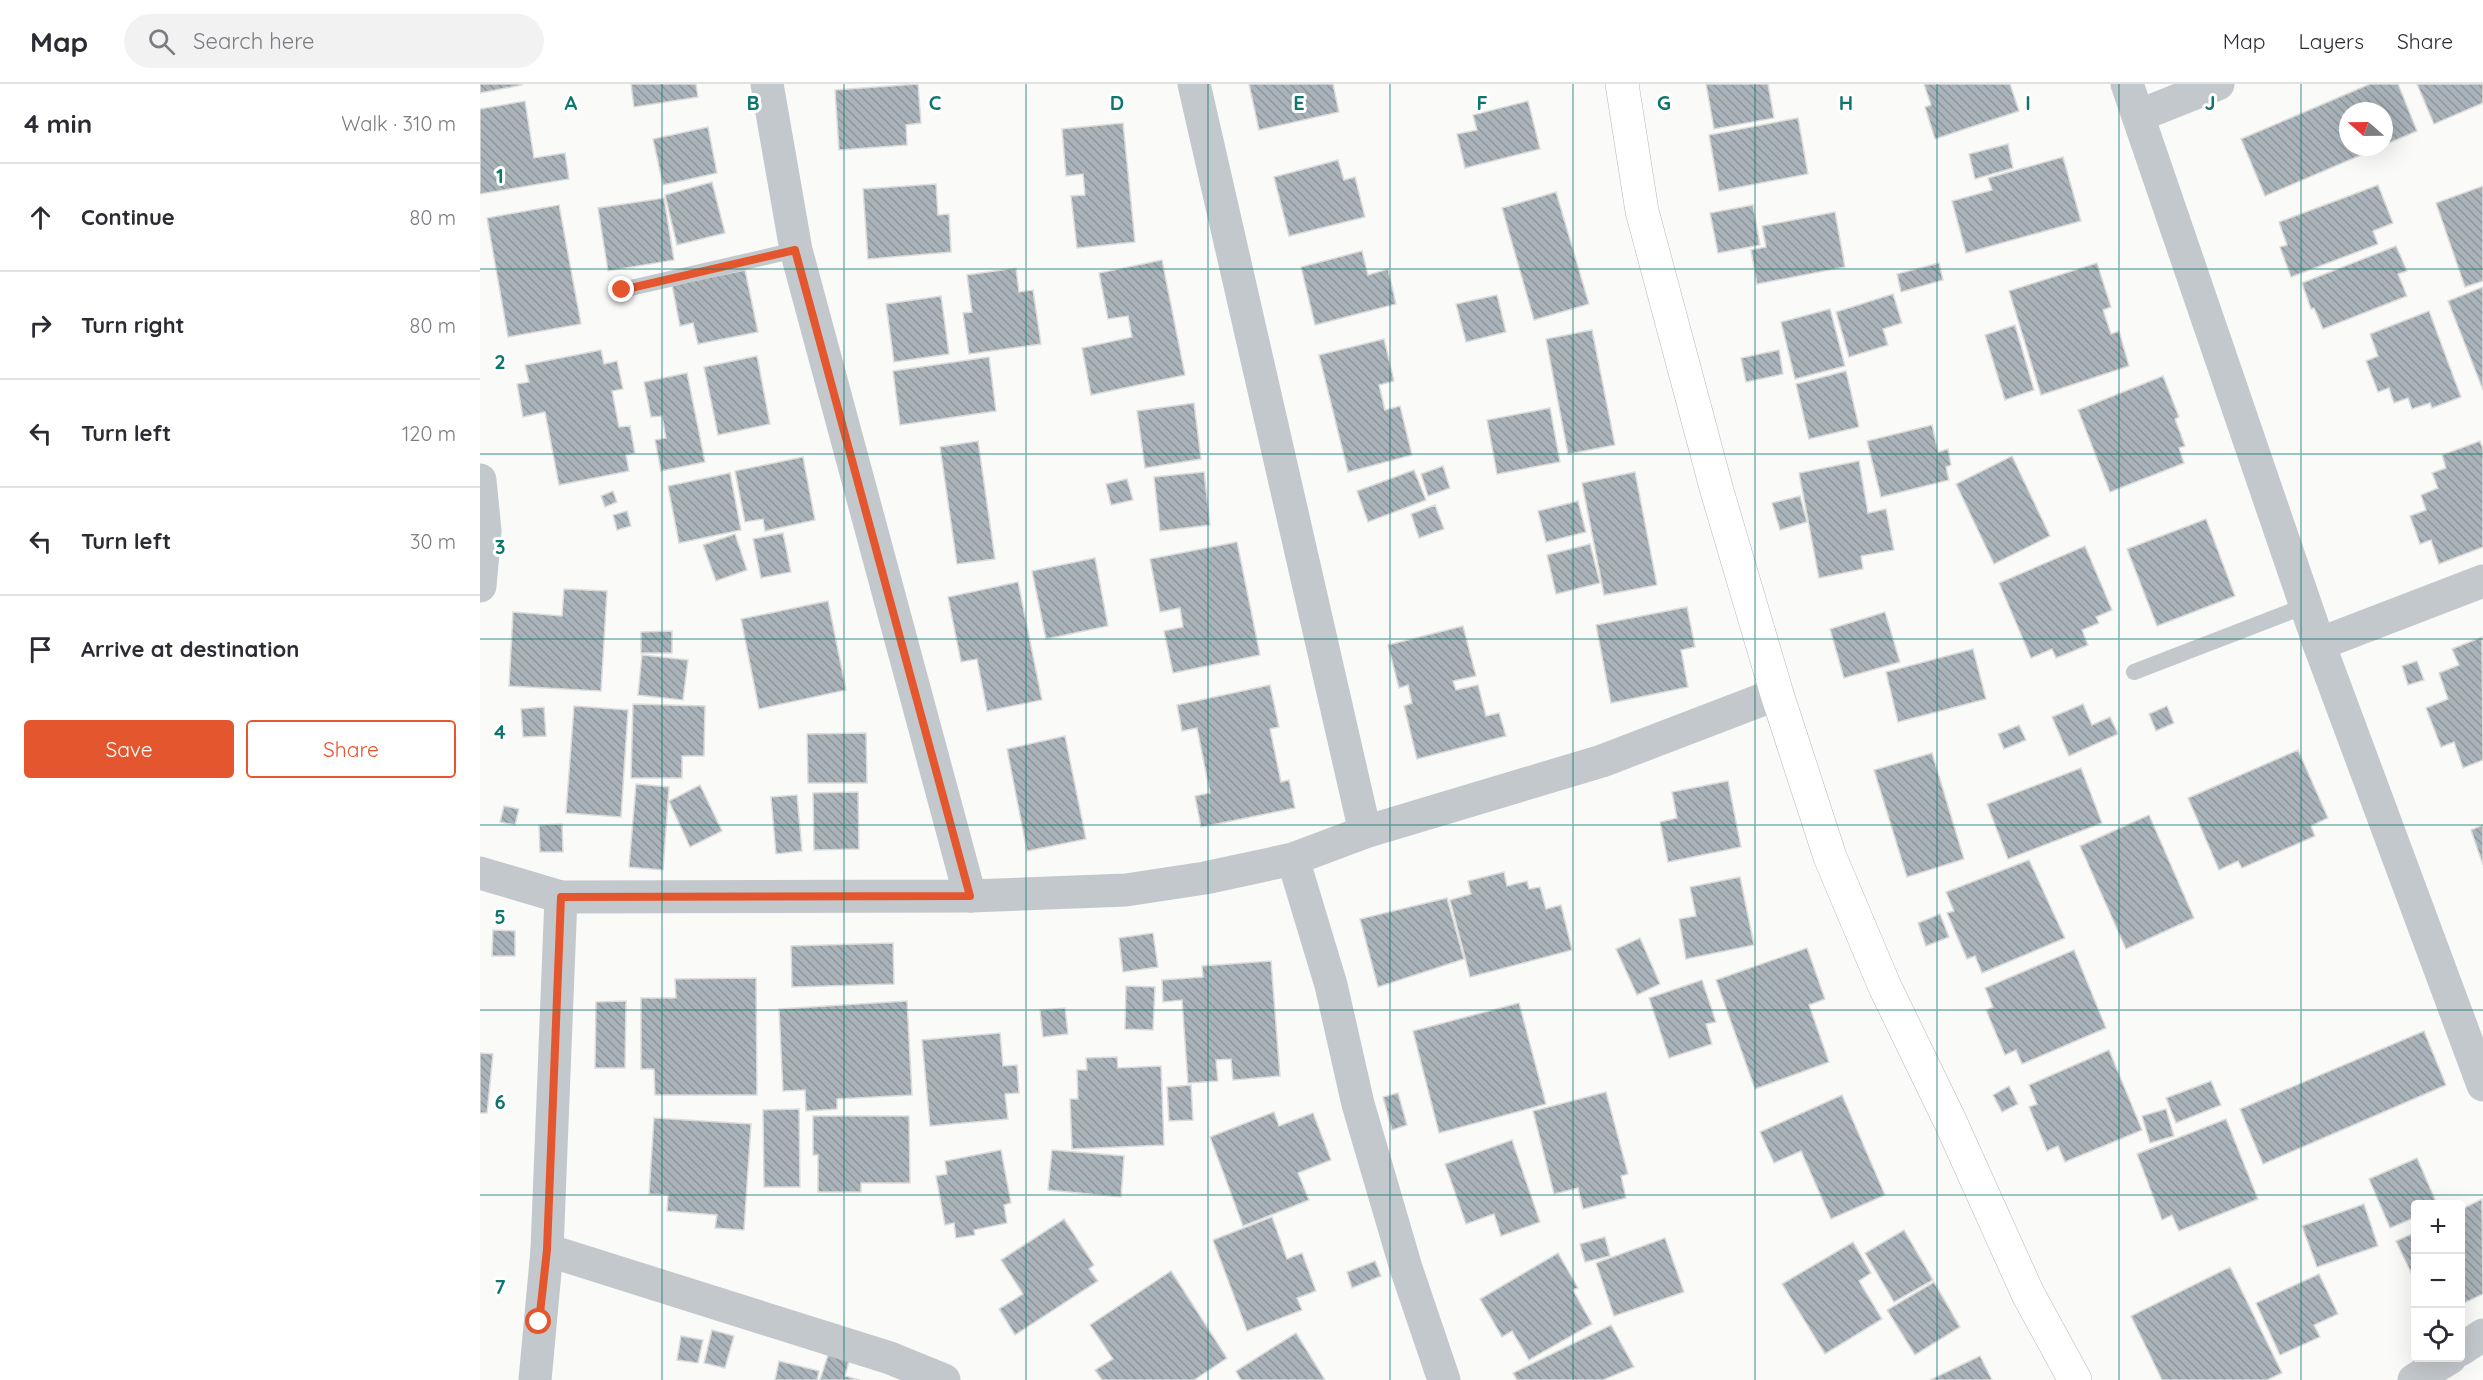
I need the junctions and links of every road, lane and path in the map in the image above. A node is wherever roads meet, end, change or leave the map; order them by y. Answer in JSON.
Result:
{"nodes":[{"id":1,"x":767,"y":84,"type":"edge"},
{"id":2,"x":1194,"y":84,"type":"edge"},
{"id":3,"x":1622,"y":84,"type":"edge"},
{"id":4,"x":2127,"y":84,"type":"edge"},
{"id":5,"x":2218,"y":84,"type":"edge"},
{"id":6,"x":2138,"y":116,"type":"junction"},
{"id":7,"x":795,"y":250,"type":"junction"},
{"id":8,"x":622,"y":290,"type":"dead end"},
{"id":9,"x":480,"y":480,"type":"edge"},
{"id":10,"x":483,"y":531,"type":"edge"},
{"id":11,"x":2483,"y":581,"type":"edge"},
{"id":12,"x":480,"y":586,"type":"edge"},
{"id":13,"x":2305,"y":606,"type":"junction"},
{"id":14,"x":2319,"y":644,"type":"junction"},
{"id":15,"x":2134,"y":672,"type":"dead end"},
{"id":16,"x":1777,"y":694,"type":"junction"},
{"id":17,"x":1365,"y":832,"type":"junction"},
{"id":18,"x":1293,"y":859,"type":"junction"},
{"id":19,"x":480,"y":873,"type":"edge"},
{"id":20,"x":970,"y":896,"type":"junction"},
{"id":21,"x":561,"y":897,"type":"junction"},
{"id":22,"x":2483,"y":1085,"type":"edge"},
{"id":23,"x":547,"y":1250,"type":"junction"},
{"id":24,"x":2483,"y":1335,"type":"edge"},
{"id":25,"x":2465,"y":1347,"type":"edge"},
{"id":26,"x":2443,"y":1362,"type":"edge"},
{"id":27,"x":534,"y":1380,"type":"edge"},
{"id":28,"x":944,"y":1380,"type":"edge"},
{"id":29,"x":1444,"y":1380,"type":"edge"},
{"id":30,"x":2075,"y":1380,"type":"edge"},
{"id":31,"x":2414,"y":1380,"type":"edge"}],
"edges":[{"from":1,"to":7,"type":"street"},
{"from":2,"to":17,"type":"street"},
{"from":3,"to":16,"type":"street"},
{"from":4,"to":6,"type":"street"},
{"from":5,"to":6,"type":"street"},
{"from":6,"to":13,"type":"street"},
{"from":7,"to":8,"type":"lane"},
{"from":7,"to":20,"type":"street"},
{"from":9,"to":10,"type":"street"},
{"from":10,"to":12,"type":"street"},
{"from":11,"to":14,"type":"street"},
{"from":13,"to":14,"type":"street"},
{"from":13,"to":15,"type":"lane"},
{"from":14,"to":22,"type":"street"},
{"from":16,"to":17,"type":"street"},
{"from":16,"to":30,"type":"street"},
{"from":17,"to":18,"type":"street"},
{"from":18,"to":20,"type":"street"},
{"from":18,"to":29,"type":"street"},
{"from":19,"to":21,"type":"street"},
{"from":20,"to":21,"type":"street"},
{"from":21,"to":23,"type":"street"},
{"from":23,"to":27,"type":"street"},
{"from":23,"to":28,"type":"street"},
{"from":24,"to":25,"type":"street"},
{"from":26,"to":31,"type":"street"}]}
